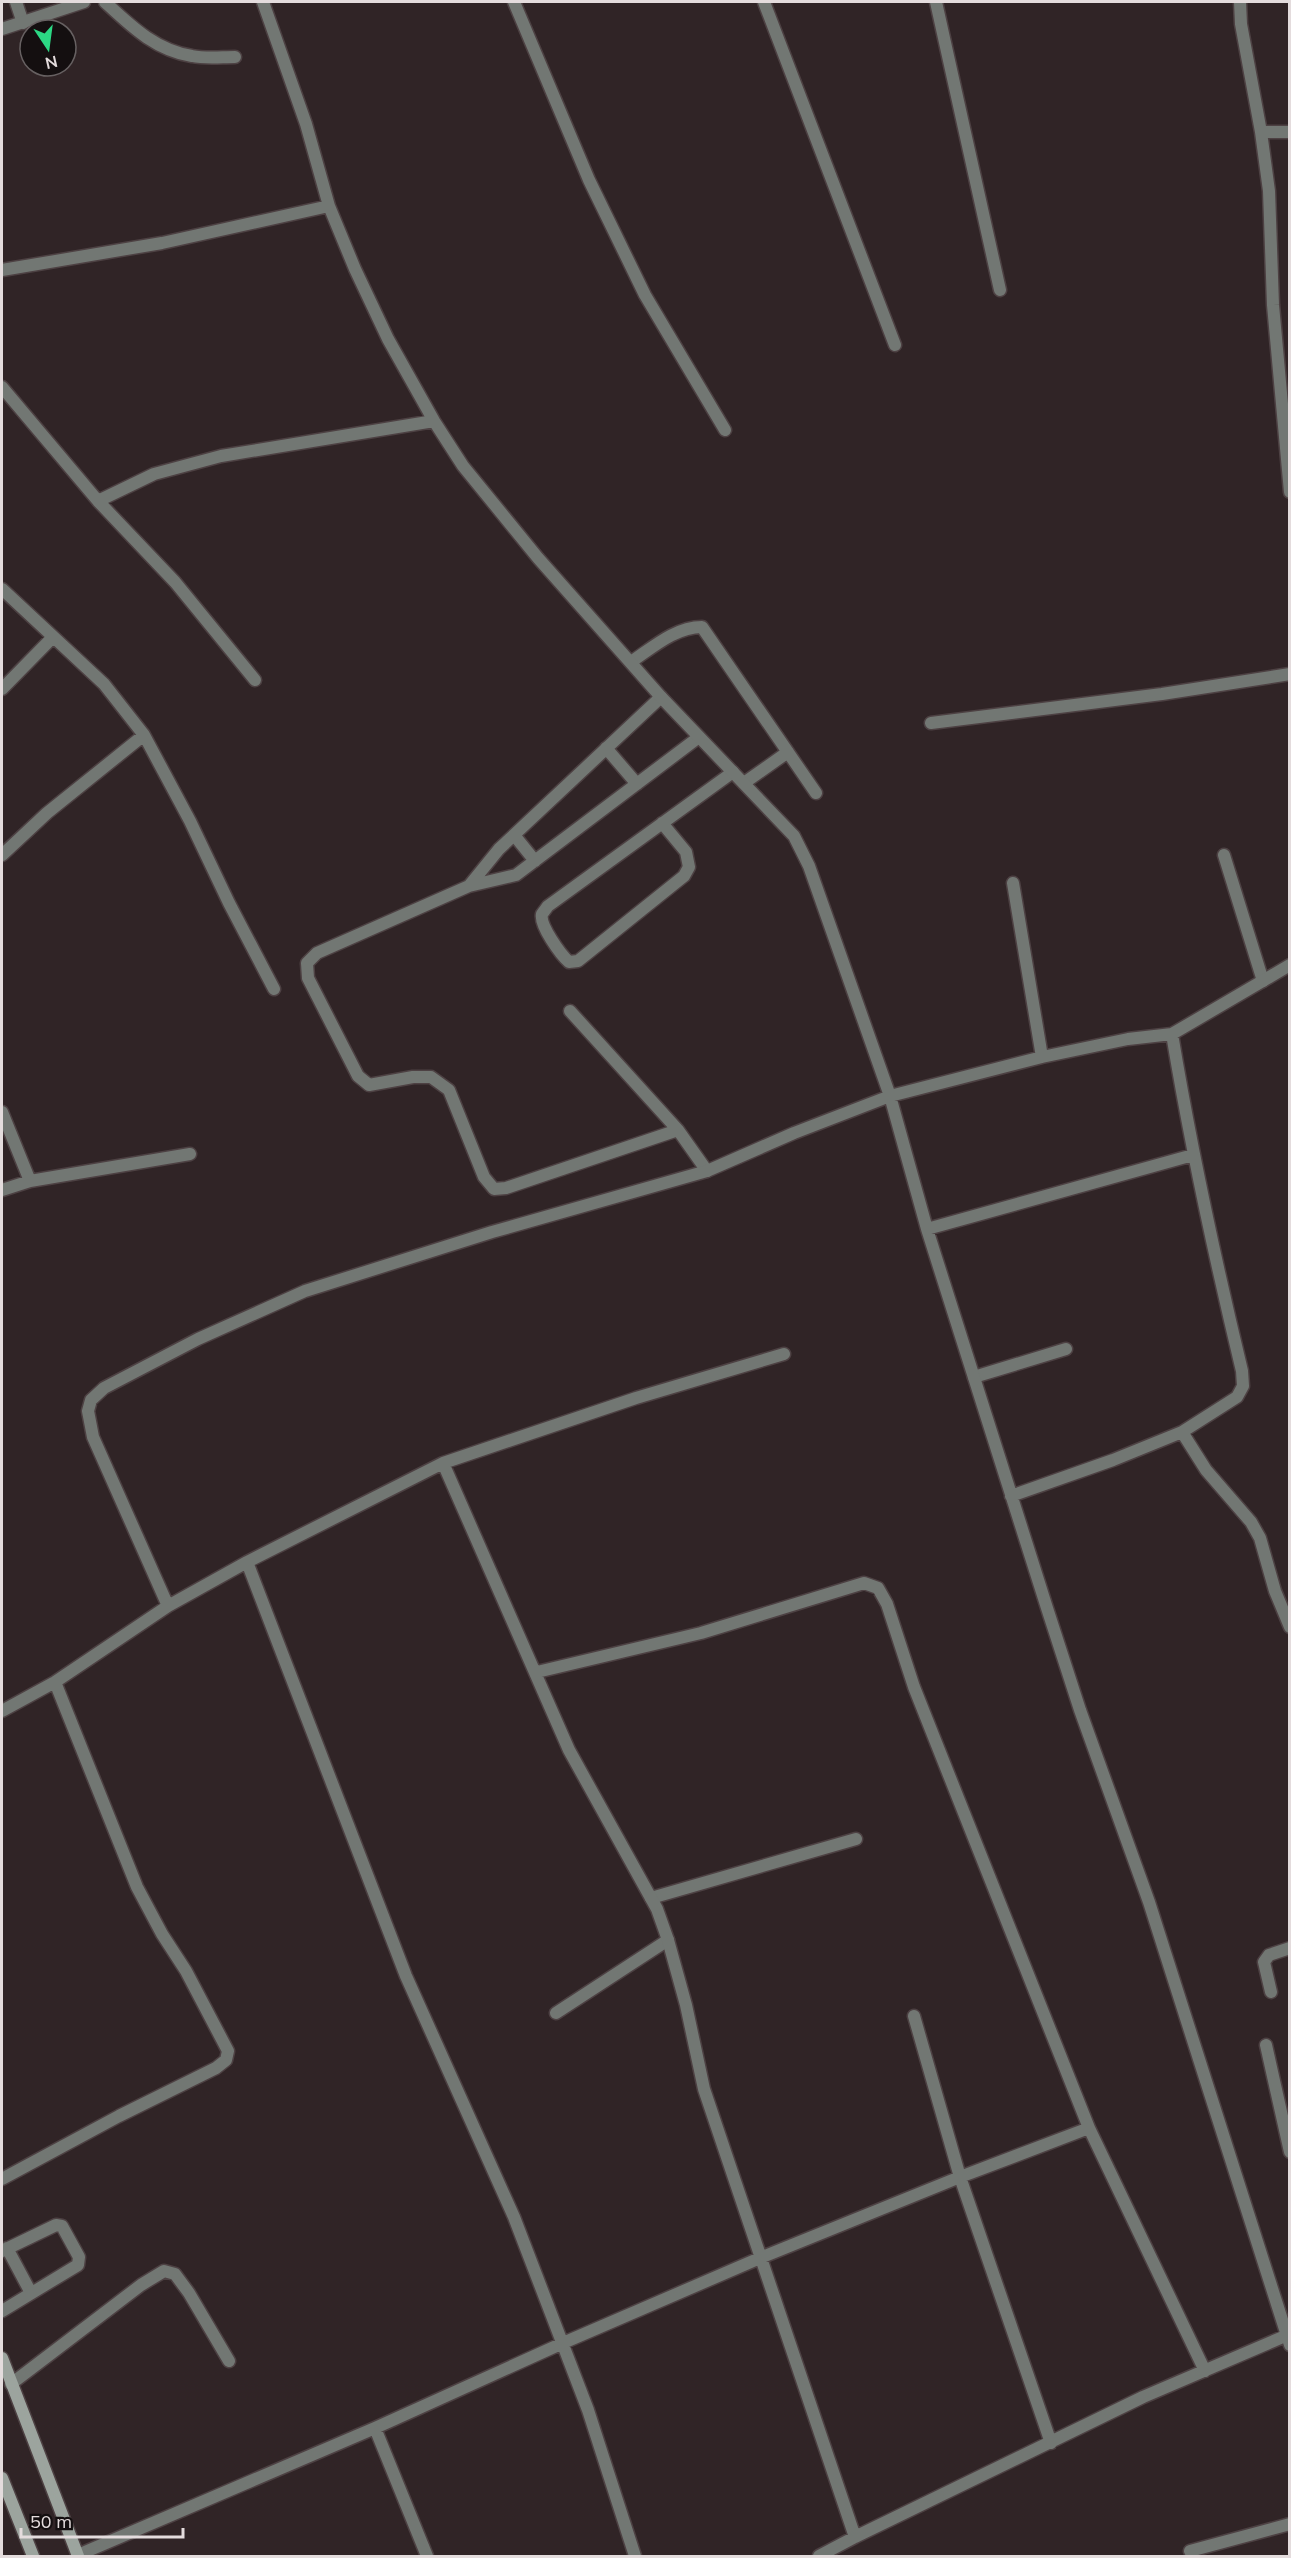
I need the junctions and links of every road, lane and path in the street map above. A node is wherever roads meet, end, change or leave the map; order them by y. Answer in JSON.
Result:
{"nodes":[{"id":1,"x":16,"y":2,"type":"edge"},
{"id":2,"x":84,"y":2,"type":"edge"},
{"id":3,"x":105,"y":2,"type":"edge"},
{"id":4,"x":263,"y":2,"type":"edge"},
{"id":5,"x":514,"y":2,"type":"edge"},
{"id":6,"x":764,"y":2,"type":"edge"},
{"id":7,"x":936,"y":2,"type":"edge"},
{"id":8,"x":1240,"y":2,"type":"edge"},
{"id":9,"x":21,"y":18,"type":"edge"},
{"id":10,"x":38,"y":18,"type":"edge"},
{"id":11,"x":18,"y":24,"type":"edge"},
{"id":12,"x":2,"y":29,"type":"edge"},
{"id":13,"x":235,"y":57,"type":"dead end"},
{"id":14,"x":1260,"y":132,"type":"junction"},
{"id":15,"x":1290,"y":132,"type":"edge"},
{"id":16,"x":329,"y":206,"type":"junction"},
{"id":17,"x":2,"y":270,"type":"edge"},
{"id":18,"x":1000,"y":290,"type":"dead end"},
{"id":19,"x":895,"y":345,"type":"dead end"},
{"id":20,"x":2,"y":387,"type":"edge"},
{"id":21,"x":434,"y":421,"type":"junction"},
{"id":22,"x":724,"y":430,"type":"dead end"},
{"id":23,"x":1290,"y":492,"type":"edge"},
{"id":24,"x":98,"y":501,"type":"junction"},
{"id":25,"x":2,"y":589,"type":"edge"},
{"id":26,"x":53,"y":637,"type":"junction"},
{"id":27,"x":631,"y":662,"type":"junction"},
{"id":28,"x":1290,"y":674,"type":"edge"},
{"id":29,"x":255,"y":680,"type":"dead end"},
{"id":30,"x":2,"y":689,"type":"edge"},
{"id":31,"x":661,"y":697,"type":"junction"},
{"id":32,"x":931,"y":723,"type":"dead end"},
{"id":33,"x":144,"y":735,"type":"junction"},
{"id":34,"x":699,"y":737,"type":"junction"},
{"id":35,"x":606,"y":748,"type":"junction"},
{"id":36,"x":788,"y":752,"type":"junction"},
{"id":37,"x":733,"y":772,"type":"junction"},
{"id":38,"x":744,"y":783,"type":"junction"},
{"id":39,"x":637,"y":784,"type":"junction"},
{"id":40,"x":816,"y":793,"type":"dead end"},
{"id":41,"x":662,"y":823,"type":"junction"},
{"id":42,"x":514,"y":835,"type":"junction"},
{"id":43,"x":2,"y":855,"type":"edge"},
{"id":44,"x":1224,"y":855,"type":"dead end"},
{"id":45,"x":535,"y":861,"type":"junction"},
{"id":46,"x":1013,"y":883,"type":"dead end"},
{"id":47,"x":469,"y":886,"type":"junction"},
{"id":48,"x":1290,"y":966,"type":"edge"},
{"id":49,"x":1263,"y":981,"type":"junction"},
{"id":50,"x":274,"y":989,"type":"dead end"},
{"id":51,"x":570,"y":1011,"type":"dead end"},
{"id":52,"x":1172,"y":1034,"type":"junction"},
{"id":53,"x":1042,"y":1056,"type":"junction"},
{"id":54,"x":890,"y":1096,"type":"junction"},
{"id":55,"x":2,"y":1112,"type":"edge"},
{"id":56,"x":678,"y":1130,"type":"junction"},
{"id":57,"x":190,"y":1154,"type":"dead end"},
{"id":58,"x":1193,"y":1155,"type":"junction"},
{"id":59,"x":707,"y":1171,"type":"junction"},
{"id":60,"x":30,"y":1181,"type":"junction"},
{"id":61,"x":2,"y":1190,"type":"edge"},
{"id":62,"x":927,"y":1229,"type":"junction"},
{"id":63,"x":1066,"y":1349,"type":"dead end"},
{"id":64,"x":784,"y":1354,"type":"dead end"},
{"id":65,"x":974,"y":1377,"type":"junction"},
{"id":66,"x":1182,"y":1432,"type":"junction"},
{"id":67,"x":443,"y":1462,"type":"junction"},
{"id":68,"x":1011,"y":1496,"type":"junction"},
{"id":69,"x":247,"y":1562,"type":"junction"},
{"id":70,"x":168,"y":1606,"type":"junction"},
{"id":71,"x":1290,"y":1627,"type":"edge"},
{"id":72,"x":537,"y":1672,"type":"junction"},
{"id":73,"x":55,"y":1682,"type":"junction"},
{"id":74,"x":2,"y":1711,"type":"edge"},
{"id":75,"x":856,"y":1839,"type":"dead end"},
{"id":76,"x":651,"y":1898,"type":"junction"},
{"id":77,"x":668,"y":1940,"type":"junction"},
{"id":78,"x":1290,"y":1948,"type":"edge"},
{"id":79,"x":1271,"y":1992,"type":"dead end"},
{"id":80,"x":556,"y":2013,"type":"dead end"},
{"id":81,"x":914,"y":2016,"type":"dead end"},
{"id":82,"x":1266,"y":2045,"type":"dead end"},
{"id":83,"x":1089,"y":2128,"type":"junction"},
{"id":84,"x":1290,"y":2152,"type":"edge"},
{"id":85,"x":960,"y":2177,"type":"junction"},
{"id":86,"x":2,"y":2179,"type":"edge"},
{"id":87,"x":4,"y":2250,"type":"edge"},
{"id":88,"x":760,"y":2258,"type":"junction"},
{"id":89,"x":31,"y":2294,"type":"junction"},
{"id":90,"x":2,"y":2312,"type":"edge"},
{"id":91,"x":1288,"y":2338,"type":"edge"},
{"id":92,"x":563,"y":2343,"type":"junction"},
{"id":93,"x":2,"y":2358,"type":"edge"},
{"id":94,"x":229,"y":2361,"type":"dead end"},
{"id":95,"x":1205,"y":2371,"type":"junction"},
{"id":96,"x":11,"y":2384,"type":"junction"},
{"id":97,"x":375,"y":2428,"type":"junction"},
{"id":98,"x":1051,"y":2443,"type":"junction"},
{"id":99,"x":2,"y":2478,"type":"edge"},
{"id":100,"x":1290,"y":2524,"type":"edge"},
{"id":101,"x":855,"y":2536,"type":"junction"},
{"id":102,"x":1190,"y":2551,"type":"dead end"},
{"id":103,"x":78,"y":2555,"type":"edge"},
{"id":104,"x":33,"y":2556,"type":"edge"},
{"id":105,"x":427,"y":2556,"type":"edge"},
{"id":106,"x":635,"y":2556,"type":"edge"},
{"id":107,"x":819,"y":2556,"type":"edge"}],
"edges":[{"from":1,"to":9,"type":"street"},
{"from":2,"to":10,"type":"street"},
{"from":3,"to":13,"type":"street"},
{"from":4,"to":16,"type":"street"},
{"from":5,"to":22,"type":"street"},
{"from":6,"to":19,"type":"street"},
{"from":7,"to":18,"type":"street"},
{"from":8,"to":14,"type":"street"},
{"from":11,"to":12,"type":"street"},
{"from":14,"to":15,"type":"street"},
{"from":14,"to":23,"type":"street"},
{"from":16,"to":17,"type":"street"},
{"from":16,"to":21,"type":"street"},
{"from":20,"to":24,"type":"street"},
{"from":21,"to":24,"type":"street"},
{"from":21,"to":27,"type":"street"},
{"from":24,"to":29,"type":"street"},
{"from":25,"to":26,"type":"street"},
{"from":26,"to":30,"type":"street"},
{"from":26,"to":33,"type":"street"},
{"from":27,"to":31,"type":"street"},
{"from":27,"to":36,"type":"street"},
{"from":28,"to":32,"type":"street"},
{"from":31,"to":34,"type":"street"},
{"from":31,"to":35,"type":"street"},
{"from":33,"to":43,"type":"street"},
{"from":33,"to":50,"type":"street"},
{"from":34,"to":37,"type":"street"},
{"from":34,"to":39,"type":"street"},
{"from":35,"to":39,"type":"street"},
{"from":35,"to":42,"type":"street"},
{"from":36,"to":38,"type":"street"},
{"from":36,"to":40,"type":"street"},
{"from":37,"to":38,"type":"street"},
{"from":37,"to":41,"type":"street"},
{"from":38,"to":54,"type":"street"},
{"from":39,"to":45,"type":"street"},
{"from":41,"to":41,"type":"street"},
{"from":42,"to":45,"type":"street"},
{"from":42,"to":47,"type":"street"},
{"from":44,"to":49,"type":"street"},
{"from":45,"to":47,"type":"street"},
{"from":46,"to":53,"type":"street"},
{"from":47,"to":56,"type":"street"},
{"from":48,"to":49,"type":"street"},
{"from":49,"to":52,"type":"street"},
{"from":51,"to":56,"type":"street"},
{"from":52,"to":53,"type":"street"},
{"from":52,"to":58,"type":"street"},
{"from":53,"to":54,"type":"street"},
{"from":54,"to":59,"type":"street"},
{"from":54,"to":62,"type":"street"},
{"from":55,"to":60,"type":"street"},
{"from":56,"to":59,"type":"street"},
{"from":57,"to":60,"type":"street"},
{"from":58,"to":62,"type":"street"},
{"from":58,"to":66,"type":"street"},
{"from":59,"to":70,"type":"street"},
{"from":60,"to":61,"type":"street"},
{"from":62,"to":65,"type":"street"},
{"from":63,"to":65,"type":"street"},
{"from":64,"to":67,"type":"street"},
{"from":65,"to":68,"type":"street"},
{"from":66,"to":68,"type":"street"},
{"from":66,"to":71,"type":"street"},
{"from":67,"to":69,"type":"street"},
{"from":67,"to":72,"type":"street"},
{"from":68,"to":91,"type":"street"},
{"from":69,"to":70,"type":"street"},
{"from":69,"to":92,"type":"street"},
{"from":70,"to":73,"type":"street"},
{"from":72,"to":76,"type":"street"},
{"from":72,"to":83,"type":"street"},
{"from":73,"to":74,"type":"street"},
{"from":73,"to":86,"type":"street"},
{"from":75,"to":76,"type":"street"},
{"from":76,"to":77,"type":"street"},
{"from":77,"to":80,"type":"street"},
{"from":77,"to":88,"type":"street"},
{"from":78,"to":79,"type":"street"},
{"from":81,"to":85,"type":"street"},
{"from":82,"to":84,"type":"street"},
{"from":83,"to":85,"type":"street"},
{"from":83,"to":95,"type":"street"},
{"from":85,"to":88,"type":"street"},
{"from":85,"to":98,"type":"street"},
{"from":87,"to":89,"type":"street"},
{"from":87,"to":89,"type":"street"},
{"from":88,"to":92,"type":"street"},
{"from":88,"to":101,"type":"street"},
{"from":89,"to":90,"type":"street"},
{"from":91,"to":95,"type":"street"},
{"from":92,"to":97,"type":"street"},
{"from":92,"to":106,"type":"street"},
{"from":93,"to":96,"type":"main road"},
{"from":94,"to":96,"type":"street"},
{"from":95,"to":98,"type":"street"},
{"from":96,"to":103,"type":"main road"},
{"from":97,"to":103,"type":"street"},
{"from":97,"to":105,"type":"street"},
{"from":98,"to":101,"type":"street"},
{"from":99,"to":104,"type":"main road"},
{"from":100,"to":102,"type":"street"},
{"from":101,"to":107,"type":"street"}]}
